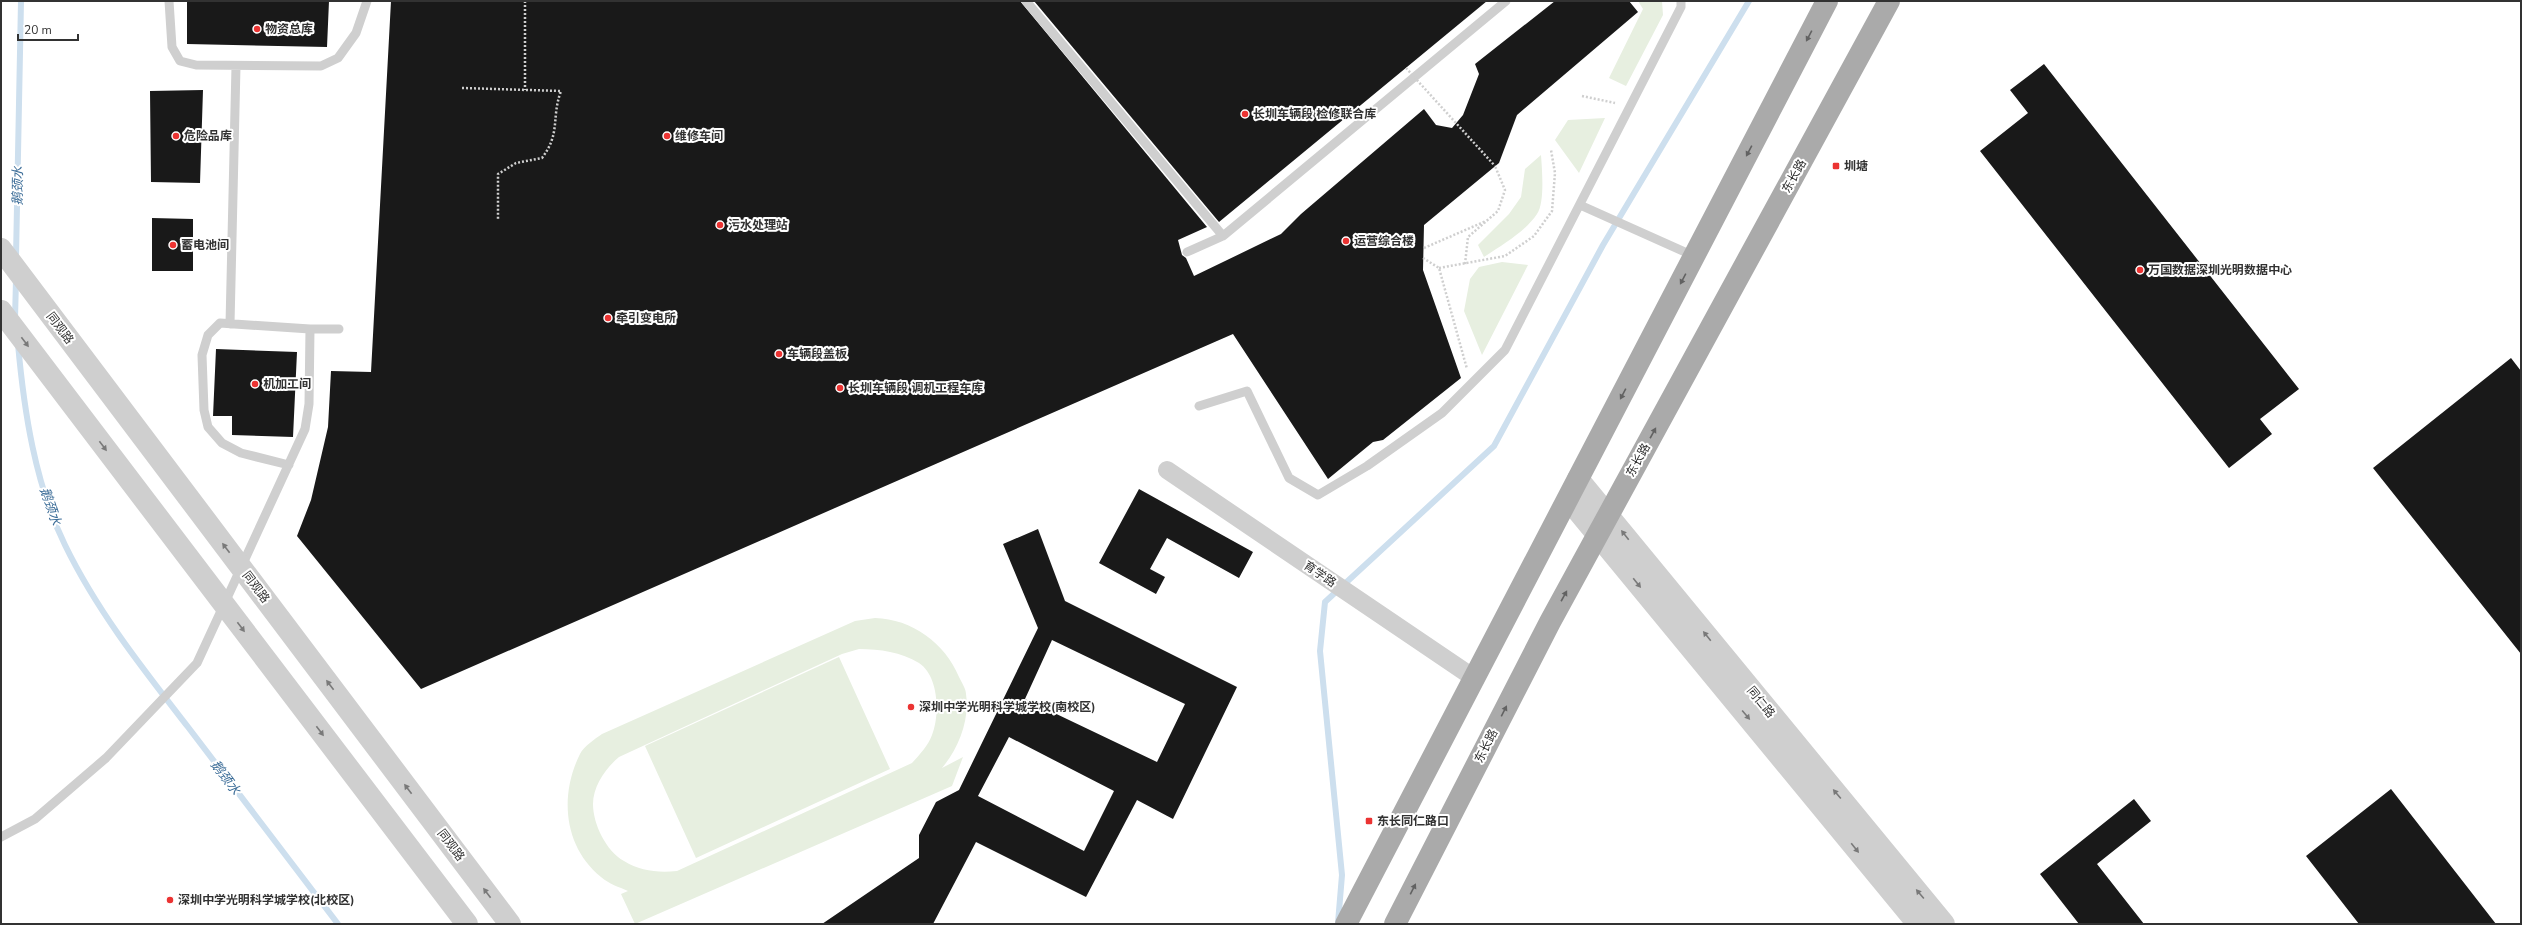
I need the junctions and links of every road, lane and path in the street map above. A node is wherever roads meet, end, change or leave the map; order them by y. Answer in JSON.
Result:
{"nodes":[{"id":1,"x":169,"y":1,"type":"edge"},
{"id":2,"x":367,"y":1,"type":"edge"},
{"id":3,"x":524,"y":1,"type":"edge"},
{"id":4,"x":1026,"y":1,"type":"edge"},
{"id":5,"x":1506,"y":1,"type":"edge"},
{"id":6,"x":1681,"y":1,"type":"edge"},
{"id":7,"x":1827,"y":1,"type":"edge"},
{"id":8,"x":1889,"y":1,"type":"edge"},
{"id":9,"x":236,"y":66,"type":"junction"},
{"id":10,"x":1406,"y":68,"type":"dead end"},
{"id":11,"x":462,"y":88,"type":"dead end"},
{"id":12,"x":525,"y":90,"type":"junction"},
{"id":13,"x":1582,"y":96,"type":"dead end"},
{"id":14,"x":1630,"y":107,"type":"junction"},
{"id":15,"x":1551,"y":150,"type":"dead end"},
{"id":16,"x":1580,"y":205,"type":"junction"},
{"id":17,"x":498,"y":220,"type":"dead end"},
{"id":18,"x":1488,"y":220,"type":"junction"},
{"id":19,"x":1223,"y":236,"type":"junction"},
{"id":20,"x":1424,"y":248,"type":"dead end"},
{"id":21,"x":1,"y":250,"type":"edge"},
{"id":22,"x":1187,"y":252,"type":"dead end"},
{"id":23,"x":1694,"y":256,"type":"junction"},
{"id":24,"x":1423,"y":258,"type":"dead end"},
{"id":25,"x":1465,"y":264,"type":"junction"},
{"id":26,"x":1439,"y":268,"type":"junction"},
{"id":27,"x":1,"y":311,"type":"edge"},
{"id":28,"x":230,"y":324,"type":"junction"},
{"id":29,"x":310,"y":329,"type":"junction"},
{"id":30,"x":339,"y":329,"type":"dead end"},
{"id":31,"x":1466,"y":367,"type":"dead end"},
{"id":32,"x":1199,"y":406,"type":"dead end"},
{"id":33,"x":289,"y":465,"type":"junction"},
{"id":34,"x":1166,"y":470,"type":"dead end"},
{"id":35,"x":1578,"y":479,"type":"junction"},
{"id":36,"x":1568,"y":499,"type":"junction"},
{"id":37,"x":1609,"y":514,"type":"junction"},
{"id":38,"x":1597,"y":535,"type":"junction"},
{"id":39,"x":1474,"y":678,"type":"junction"},
{"id":40,"x":1,"y":837,"type":"edge"},
{"id":41,"x":467,"y":924,"type":"edge"},
{"id":42,"x":510,"y":924,"type":"edge"},
{"id":43,"x":1346,"y":924,"type":"edge"},
{"id":44,"x":1395,"y":924,"type":"edge"},
{"id":45,"x":1918,"y":924,"type":"edge"},
{"id":46,"x":1944,"y":924,"type":"edge"}],
"edges":[{"from":1,"to":9,"type":"lane"},
{"from":2,"to":9,"type":"lane"},
{"from":3,"to":12,"type":"path"},
{"from":4,"to":19,"type":"lane"},
{"from":5,"to":19,"type":"lane"},
{"from":6,"to":14,"type":"lane"},
{"from":7,"to":23,"type":"main road","one_way":true},
{"from":37,"to":8,"type":"main road","name":"东长路","one_way":true},
{"from":9,"to":28,"type":"lane"},
{"from":10,"to":18,"type":"path","bridge":true},
{"from":11,"to":12,"type":"path"},
{"from":12,"to":17,"type":"path"},
{"from":13,"to":14,"type":"path"},
{"from":14,"to":16,"type":"lane"},
{"from":15,"to":25,"type":"path"},
{"from":16,"to":23,"type":"lane"},
{"from":16,"to":32,"type":"lane"},
{"from":18,"to":20,"type":"path"},
{"from":18,"to":25,"type":"path"},
{"from":19,"to":22,"type":"lane"},
{"from":42,"to":21,"type":"street","name":"同观路","one_way":true,"bridge":true},
{"from":23,"to":35,"type":"main road","one_way":true},
{"from":24,"to":26,"type":"path"},
{"from":25,"to":26,"type":"path"},
{"from":26,"to":31,"type":"path"},
{"from":27,"to":41,"type":"street","one_way":true,"bridge":true},
{"from":28,"to":29,"type":"lane"},
{"from":28,"to":33,"type":"lane"},
{"from":29,"to":30,"type":"lane"},
{"from":29,"to":33,"type":"lane"},
{"from":33,"to":40,"type":"lane"},
{"from":34,"to":39,"type":"street","name":"育学路"},
{"from":35,"to":36,"type":"main road"},
{"from":35,"to":37,"type":"street","name":"同仁路"},
{"from":36,"to":38,"type":"street","name":"同仁路"},
{"from":36,"to":39,"type":"main road"},
{"from":37,"to":38,"type":"main road","name":"东长路"},
{"from":46,"to":37,"type":"street","name":"同仁路","one_way":true},
{"from":44,"to":38,"type":"main road","name":"东长路","one_way":true},
{"from":38,"to":45,"type":"street","name":"同仁路","one_way":true},
{"from":39,"to":43,"type":"main road"}]}
